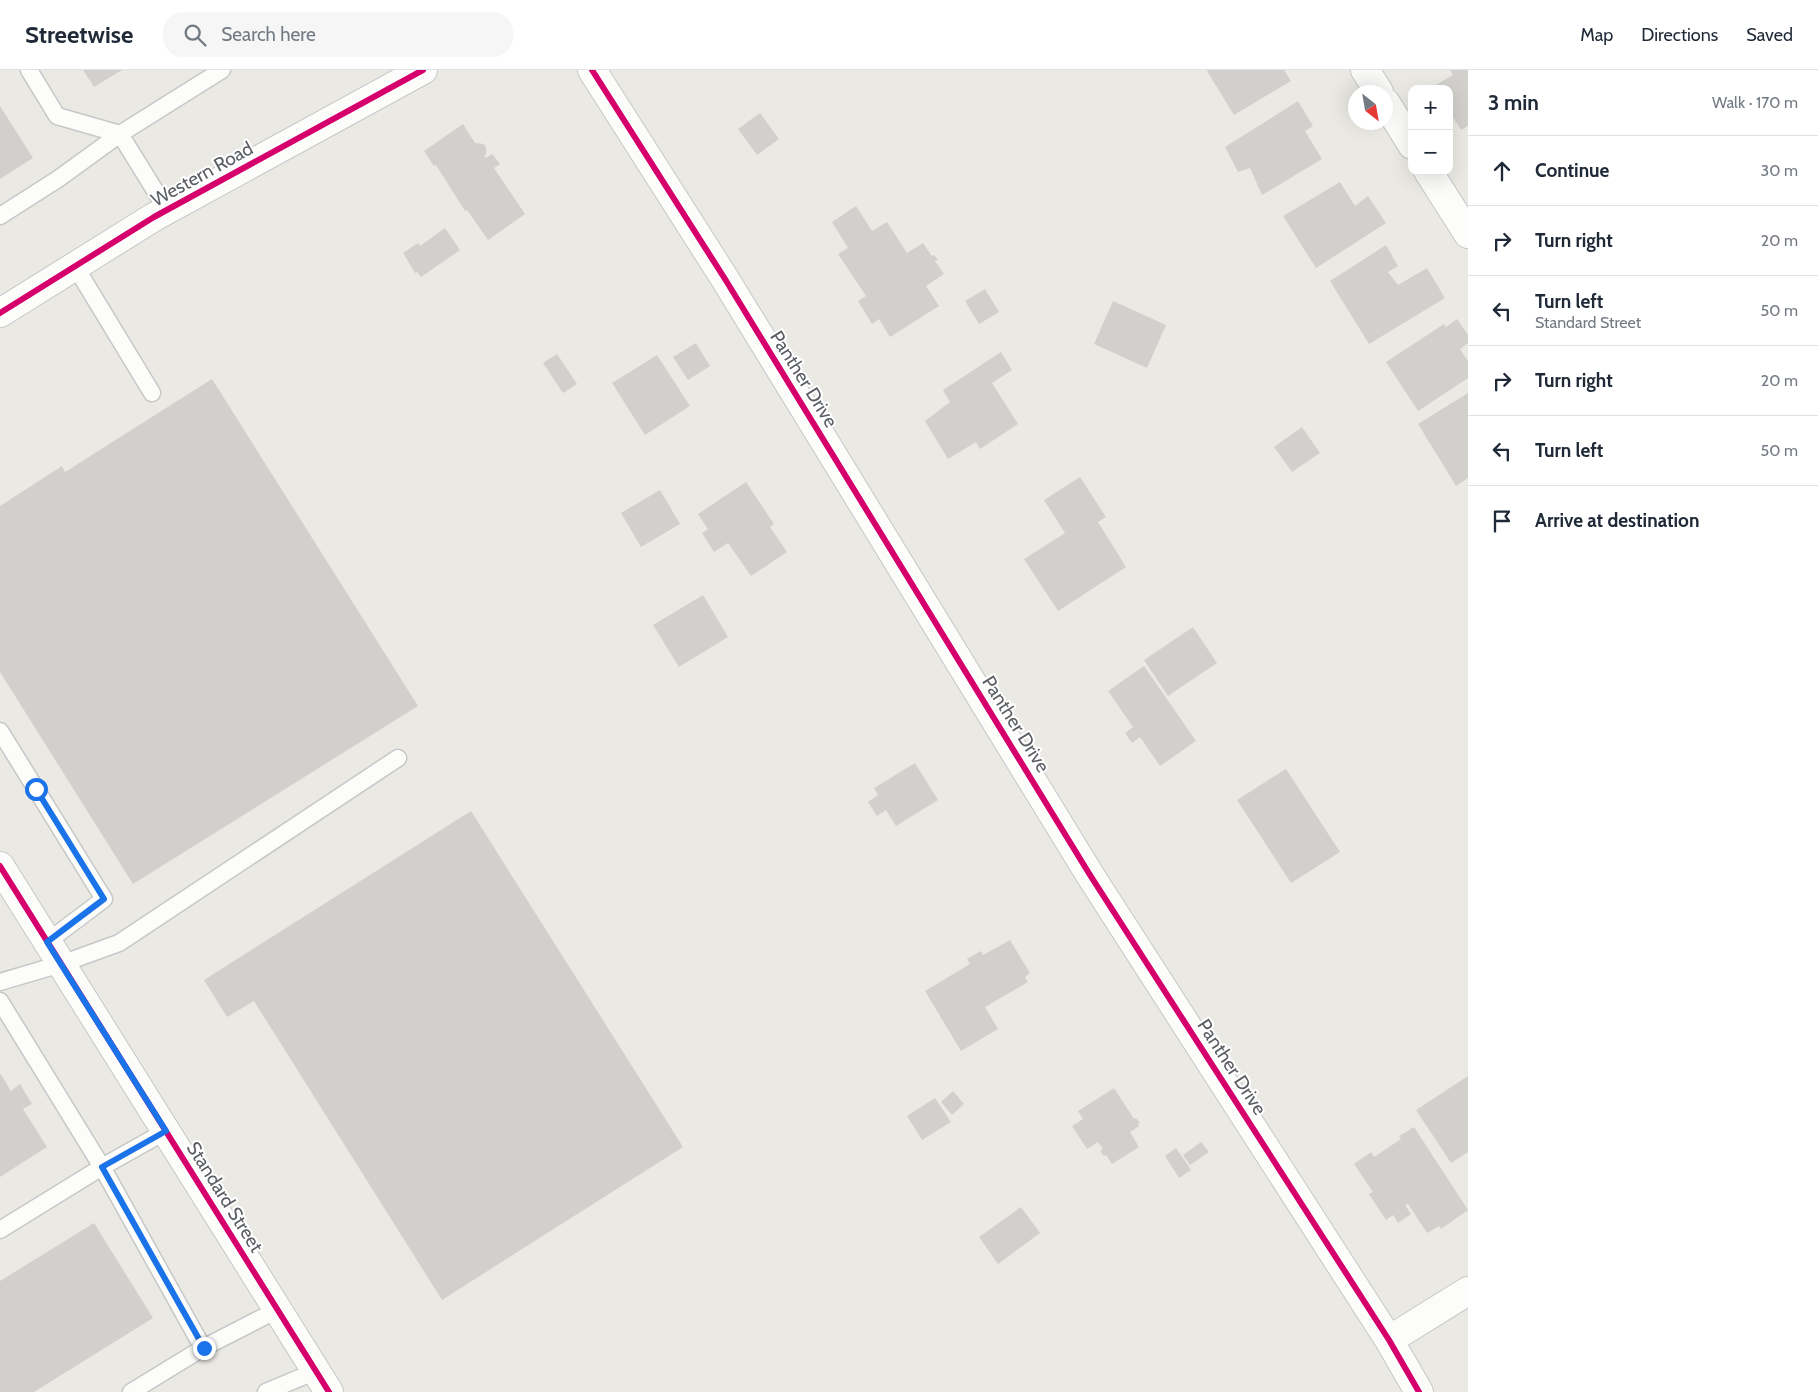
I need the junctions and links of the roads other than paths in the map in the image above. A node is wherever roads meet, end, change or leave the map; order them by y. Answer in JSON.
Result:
{"nodes":[{"id":1,"x":29,"y":70,"type":"edge"},
{"id":2,"x":222,"y":70,"type":"edge"},
{"id":3,"x":424,"y":70,"type":"edge"},
{"id":4,"x":592,"y":70,"type":"edge"},
{"id":5,"x":1365,"y":70,"type":"edge"},
{"id":6,"x":1375,"y":85,"type":"edge"},
{"id":7,"x":1393,"y":114,"type":"edge"},
{"id":8,"x":120,"y":134,"type":"junction"},
{"id":9,"x":1408,"y":139,"type":"edge"},
{"id":10,"x":1431,"y":175,"type":"edge"},
{"id":11,"x":167,"y":210,"type":"junction"},
{"id":12,"x":0,"y":216,"type":"edge"},
{"id":13,"x":1468,"y":234,"type":"edge"},
{"id":14,"x":75,"y":266,"type":"junction"},
{"id":15,"x":0,"y":313,"type":"edge"},
{"id":16,"x":152,"y":393,"type":"dead end"},
{"id":17,"x":0,"y":731,"type":"edge"},
{"id":18,"x":398,"y":758,"type":"dead end"},
{"id":19,"x":0,"y":866,"type":"edge"},
{"id":20,"x":47,"y":942,"type":"junction"},
{"id":21,"x":61,"y":964,"type":"junction"},
{"id":22,"x":0,"y":982,"type":"edge"},
{"id":23,"x":0,"y":1001,"type":"edge"},
{"id":24,"x":166,"y":1131,"type":"junction"},
{"id":25,"x":102,"y":1167,"type":"junction"},
{"id":26,"x":0,"y":1230,"type":"edge"},
{"id":27,"x":1468,"y":1292,"type":"edge"},
{"id":28,"x":278,"y":1310,"type":"junction"},
{"id":29,"x":1390,"y":1340,"type":"junction"},
{"id":30,"x":204,"y":1348,"type":"junction"},
{"id":31,"x":322,"y":1382,"type":"edge"},
{"id":32,"x":131,"y":1392,"type":"edge"},
{"id":33,"x":266,"y":1392,"type":"edge"},
{"id":34,"x":1419,"y":1392,"type":"edge"}],
"edges":[{"from":1,"to":8,"type":"lane"},
{"from":2,"to":8,"type":"lane"},
{"from":3,"to":11,"type":"street","name":"Western Road"},
{"from":4,"to":29,"type":"street","name":"Panther Drive"},
{"from":5,"to":6,"type":"street"},
{"from":7,"to":9,"type":"street"},
{"from":8,"to":11,"type":"lane"},
{"from":8,"to":12,"type":"lane"},
{"from":10,"to":13,"type":"street"},
{"from":11,"to":14,"type":"street","name":"Western Road"},
{"from":14,"to":15,"type":"street","name":"Western Road"},
{"from":14,"to":16,"type":"lane"},
{"from":17,"to":20,"type":"lane"},
{"from":18,"to":21,"type":"lane"},
{"from":19,"to":20,"type":"street","name":"Standard Street"},
{"from":20,"to":21,"type":"street","name":"Standard Street"},
{"from":21,"to":22,"type":"lane"},
{"from":21,"to":24,"type":"street","name":"Standard Street"},
{"from":23,"to":25,"type":"lane"},
{"from":24,"to":25,"type":"lane"},
{"from":24,"to":28,"type":"street","name":"Standard Street"},
{"from":25,"to":26,"type":"lane"},
{"from":25,"to":30,"type":"lane"},
{"from":27,"to":29,"type":"street"},
{"from":28,"to":30,"type":"lane"},
{"from":28,"to":31,"type":"street","name":"Standard Street"},
{"from":29,"to":34,"type":"street","name":"Panther Drive"},
{"from":30,"to":32,"type":"lane"},
{"from":31,"to":33,"type":"lane"}]}
